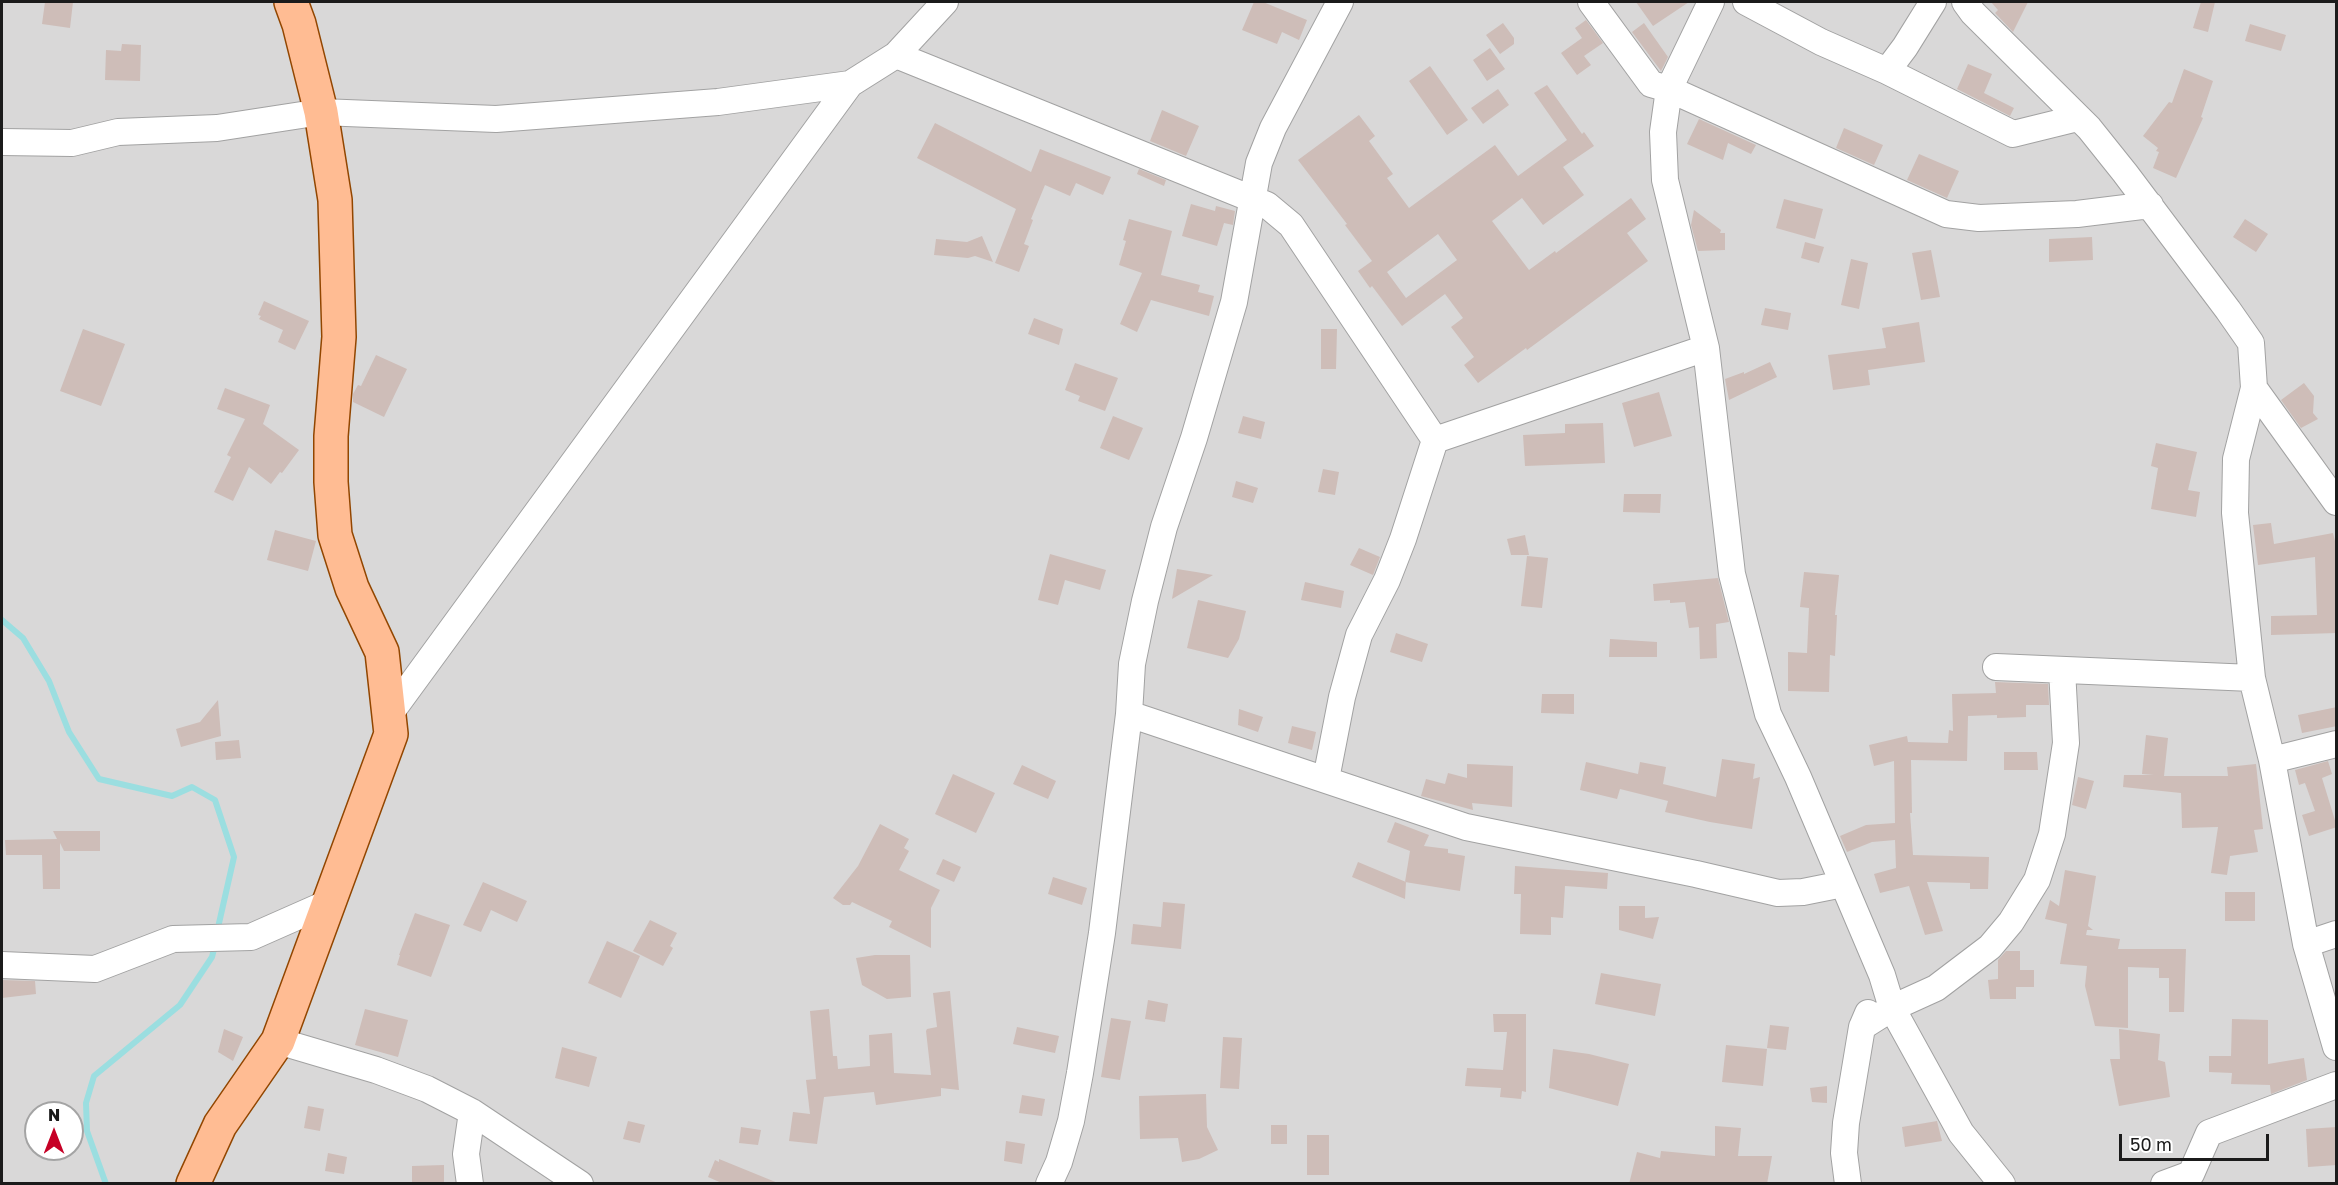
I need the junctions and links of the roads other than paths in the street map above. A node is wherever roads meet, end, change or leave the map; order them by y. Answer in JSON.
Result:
{"nodes":[{"id":1,"x":291,"y":2,"type":"edge"},
{"id":2,"x":945,"y":2,"type":"edge"},
{"id":3,"x":1339,"y":2,"type":"edge"},
{"id":4,"x":1591,"y":2,"type":"edge"},
{"id":5,"x":1711,"y":2,"type":"edge"},
{"id":6,"x":1746,"y":2,"type":"edge"},
{"id":7,"x":1933,"y":2,"type":"edge"},
{"id":8,"x":1965,"y":2,"type":"edge"},
{"id":9,"x":896,"y":55,"type":"junction"},
{"id":10,"x":1887,"y":71,"type":"junction"},
{"id":11,"x":850,"y":84,"type":"junction"},
{"id":12,"x":1668,"y":89,"type":"junction"},
{"id":13,"x":321,"y":112,"type":"junction"},
{"id":14,"x":2078,"y":118,"type":"junction"},
{"id":15,"x":2,"y":142,"type":"edge"},
{"id":16,"x":1252,"y":198,"type":"junction"},
{"id":17,"x":2150,"y":205,"type":"junction"},
{"id":18,"x":1706,"y":348,"type":"junction"},
{"id":19,"x":2254,"y":388,"type":"junction"},
{"id":20,"x":1435,"y":440,"type":"junction"},
{"id":21,"x":2337,"y":502,"type":"edge"},
{"id":22,"x":1996,"y":667,"type":"dead end"},
{"id":23,"x":2062,"y":670,"type":"junction"},
{"id":24,"x":2252,"y":678,"type":"junction"},
{"id":25,"x":1129,"y":714,"type":"junction"},
{"id":26,"x":389,"y":715,"type":"junction"},
{"id":27,"x":2337,"y":744,"type":"edge"},
{"id":28,"x":2272,"y":760,"type":"junction"},
{"id":29,"x":1326,"y":779,"type":"junction"},
{"id":30,"x":1843,"y":884,"type":"junction"},
{"id":31,"x":328,"y":903,"type":"junction"},
{"id":32,"x":2337,"y":934,"type":"edge"},
{"id":33,"x":2306,"y":944,"type":"junction"},
{"id":34,"x":2,"y":965,"type":"edge"},
{"id":35,"x":1882,"y":975,"type":"junction"},
{"id":36,"x":1892,"y":1008,"type":"junction"},
{"id":37,"x":1862,"y":1027,"type":"junction"},
{"id":38,"x":278,"y":1041,"type":"junction"},
{"id":39,"x":2337,"y":1047,"type":"edge"},
{"id":40,"x":2337,"y":1085,"type":"edge"},
{"id":41,"x":472,"y":1112,"type":"junction"},
{"id":42,"x":2195,"y":1179,"type":"edge"},
{"id":43,"x":194,"y":1184,"type":"edge"},
{"id":44,"x":470,"y":1184,"type":"edge"},
{"id":45,"x":580,"y":1184,"type":"edge"},
{"id":46,"x":1049,"y":1184,"type":"edge"},
{"id":47,"x":1848,"y":1184,"type":"edge"},
{"id":48,"x":2002,"y":1184,"type":"edge"},
{"id":49,"x":2164,"y":1184,"type":"edge"}],
"edges":[{"from":1,"to":13,"type":"main road"},
{"from":2,"to":9,"type":"street"},
{"from":3,"to":16,"type":"street"},
{"from":4,"to":12,"type":"street"},
{"from":5,"to":12,"type":"street"},
{"from":6,"to":10,"type":"street"},
{"from":7,"to":10,"type":"street"},
{"from":8,"to":14,"type":"street"},
{"from":9,"to":11,"type":"street"},
{"from":9,"to":16,"type":"street"},
{"from":10,"to":14,"type":"street"},
{"from":11,"to":13,"type":"street"},
{"from":11,"to":26,"type":"street"},
{"from":12,"to":17,"type":"street"},
{"from":12,"to":18,"type":"street"},
{"from":13,"to":15,"type":"street"},
{"from":13,"to":26,"type":"main road"},
{"from":14,"to":17,"type":"street"},
{"from":16,"to":20,"type":"street"},
{"from":16,"to":25,"type":"street"},
{"from":17,"to":19,"type":"street"},
{"from":18,"to":20,"type":"street"},
{"from":18,"to":30,"type":"street"},
{"from":19,"to":21,"type":"street"},
{"from":19,"to":24,"type":"street"},
{"from":20,"to":29,"type":"street"},
{"from":22,"to":23,"type":"street"},
{"from":23,"to":24,"type":"street"},
{"from":23,"to":36,"type":"street"},
{"from":24,"to":28,"type":"street"},
{"from":25,"to":29,"type":"street"},
{"from":25,"to":46,"type":"street"},
{"from":26,"to":31,"type":"main road"},
{"from":27,"to":28,"type":"street"},
{"from":28,"to":33,"type":"street"},
{"from":29,"to":30,"type":"street"},
{"from":30,"to":35,"type":"street"},
{"from":31,"to":34,"type":"street"},
{"from":31,"to":38,"type":"main road"},
{"from":32,"to":33,"type":"street"},
{"from":33,"to":39,"type":"street"},
{"from":35,"to":36,"type":"street"},
{"from":35,"to":37,"type":"street"},
{"from":36,"to":37,"type":"street"},
{"from":36,"to":48,"type":"street"},
{"from":37,"to":47,"type":"street"},
{"from":38,"to":41,"type":"street"},
{"from":38,"to":43,"type":"main road"},
{"from":40,"to":42,"type":"street"},
{"from":41,"to":44,"type":"street"},
{"from":41,"to":45,"type":"street"},
{"from":42,"to":49,"type":"street"}]}
